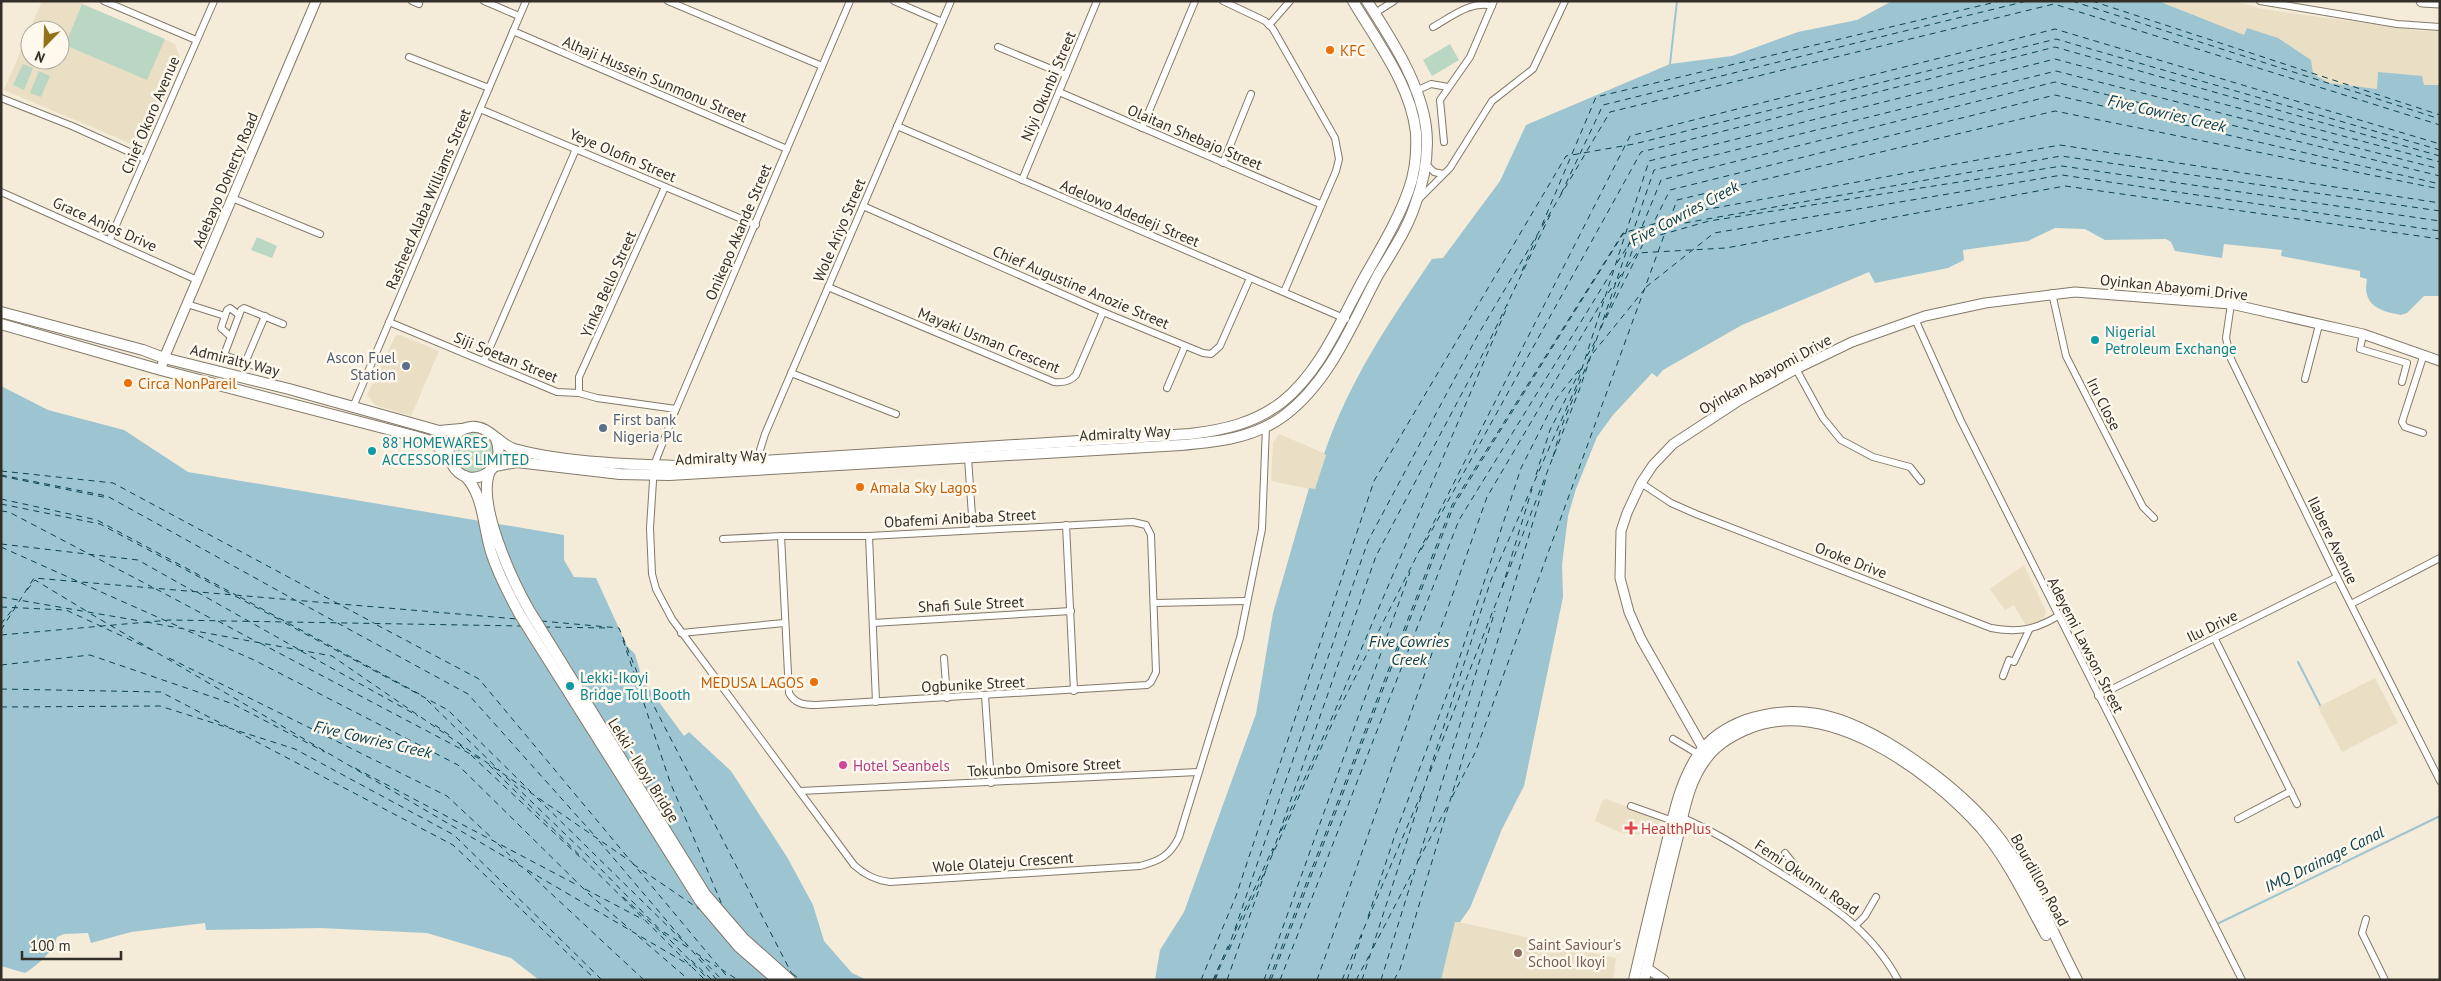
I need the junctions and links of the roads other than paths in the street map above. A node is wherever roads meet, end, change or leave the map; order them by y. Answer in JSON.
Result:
{"nodes":[{"id":1,"x":104,"y":1,"type":"edge"},
{"id":2,"x":214,"y":1,"type":"edge"},
{"id":3,"x":316,"y":1,"type":"edge"},
{"id":4,"x":412,"y":1,"type":"edge"},
{"id":5,"x":484,"y":1,"type":"edge"},
{"id":6,"x":526,"y":1,"type":"edge"},
{"id":7,"x":668,"y":1,"type":"edge"},
{"id":8,"x":850,"y":1,"type":"edge"},
{"id":9,"x":894,"y":1,"type":"edge"},
{"id":10,"x":951,"y":1,"type":"edge"},
{"id":11,"x":1098,"y":1,"type":"edge"},
{"id":12,"x":1195,"y":1,"type":"edge"},
{"id":13,"x":1223,"y":1,"type":"edge"},
{"id":14,"x":1290,"y":1,"type":"edge"},
{"id":15,"x":1353,"y":1,"type":"edge"},
{"id":16,"x":1367,"y":1,"type":"edge"},
{"id":17,"x":1394,"y":1,"type":"edge"},
{"id":18,"x":1565,"y":1,"type":"edge"},
{"id":19,"x":2260,"y":1,"type":"edge"},
{"id":20,"x":2422,"y":1,"type":"edge"},
{"id":21,"x":2440,"y":2,"type":"edge"},
{"id":22,"x":419,"y":4,"type":"dead end"},
{"id":23,"x":1493,"y":4,"type":"edge"},
{"id":24,"x":1375,"y":14,"type":"junction"},
{"id":25,"x":519,"y":16,"type":"junction"},
{"id":26,"x":942,"y":22,"type":"junction"},
{"id":27,"x":1269,"y":25,"type":"junction"},
{"id":28,"x":1433,"y":27,"type":"dead end"},
{"id":29,"x":2440,"y":27,"type":"edge"},
{"id":30,"x":513,"y":31,"type":"junction"},
{"id":31,"x":196,"y":40,"type":"junction"},
{"id":32,"x":998,"y":47,"type":"dead end"},
{"id":33,"x":410,"y":57,"type":"dead end"},
{"id":34,"x":822,"y":66,"type":"junction"},
{"id":35,"x":1066,"y":75,"type":"junction"},
{"id":36,"x":1448,"y":87,"type":"junction"},
{"id":37,"x":489,"y":88,"type":"junction"},
{"id":38,"x":1416,"y":91,"type":"junction"},
{"id":39,"x":1059,"y":92,"type":"junction"},
{"id":40,"x":1251,"y":94,"type":"dead end"},
{"id":41,"x":1,"y":98,"type":"edge"},
{"id":42,"x":480,"y":109,"type":"junction"},
{"id":43,"x":897,"y":126,"type":"junction"},
{"id":44,"x":1142,"y":128,"type":"junction"},
{"id":45,"x":1444,"y":142,"type":"dead end"},
{"id":46,"x":576,"y":149,"type":"junction"},
{"id":47,"x":787,"y":149,"type":"junction"},
{"id":48,"x":145,"y":159,"type":"junction"},
{"id":49,"x":1223,"y":162,"type":"junction"},
{"id":50,"x":1426,"y":164,"type":"junction"},
{"id":51,"x":1443,"y":174,"type":"junction"},
{"id":52,"x":1022,"y":180,"type":"junction"},
{"id":53,"x":665,"y":187,"type":"junction"},
{"id":54,"x":1,"y":192,"type":"edge"},
{"id":55,"x":232,"y":198,"type":"junction"},
{"id":56,"x":1320,"y":204,"type":"junction"},
{"id":57,"x":863,"y":206,"type":"junction"},
{"id":58,"x":1415,"y":206,"type":"junction"},
{"id":59,"x":756,"y":225,"type":"junction"},
{"id":60,"x":320,"y":234,"type":"dead end"},
{"id":61,"x":110,"y":239,"type":"junction"},
{"id":62,"x":1250,"y":278,"type":"junction"},
{"id":63,"x":197,"y":280,"type":"junction"},
{"id":64,"x":828,"y":287,"type":"junction"},
{"id":65,"x":1284,"y":292,"type":"junction"},
{"id":66,"x":2052,"y":293,"type":"junction"},
{"id":67,"x":187,"y":304,"type":"junction"},
{"id":68,"x":2231,"y":304,"type":"junction"},
{"id":69,"x":1,"y":312,"type":"edge"},
{"id":70,"x":1103,"y":312,"type":"junction"},
{"id":71,"x":239,"y":315,"type":"junction"},
{"id":72,"x":225,"y":316,"type":"junction"},
{"id":73,"x":265,"y":316,"type":"junction"},
{"id":74,"x":1342,"y":317,"type":"junction"},
{"id":75,"x":1916,"y":319,"type":"junction"},
{"id":76,"x":389,"y":322,"type":"junction"},
{"id":77,"x":1353,"y":322,"type":"junction"},
{"id":78,"x":1,"y":324,"type":"edge"},
{"id":79,"x":283,"y":324,"type":"dead end"},
{"id":80,"x":2319,"y":325,"type":"junction"},
{"id":81,"x":2363,"y":334,"type":"junction"},
{"id":82,"x":230,"y":336,"type":"junction"},
{"id":83,"x":1184,"y":346,"type":"junction"},
{"id":84,"x":2424,"y":354,"type":"junction"},
{"id":85,"x":164,"y":358,"type":"junction"},
{"id":86,"x":484,"y":361,"type":"junction"},
{"id":87,"x":2440,"y":361,"type":"edge"},
{"id":88,"x":245,"y":363,"type":"junction"},
{"id":89,"x":260,"y":368,"type":"dead end"},
{"id":90,"x":1796,"y":369,"type":"junction"},
{"id":91,"x":161,"y":370,"type":"junction"},
{"id":92,"x":791,"y":373,"type":"junction"},
{"id":93,"x":2305,"y":378,"type":"dead end"},
{"id":94,"x":2402,"y":382,"type":"dead end"},
{"id":95,"x":1167,"y":388,"type":"dead end"},
{"id":96,"x":579,"y":393,"type":"junction"},
{"id":97,"x":353,"y":407,"type":"junction"},
{"id":98,"x":676,"y":409,"type":"junction"},
{"id":99,"x":896,"y":414,"type":"dead end"},
{"id":100,"x":1266,"y":426,"type":"junction"},
{"id":101,"x":462,"y":429,"type":"junction"},
{"id":102,"x":2423,"y":433,"type":"dead end"},
{"id":103,"x":496,"y":439,"type":"junction"},
{"id":104,"x":449,"y":456,"type":"junction"},
{"id":105,"x":968,"y":458,"type":"junction"},
{"id":106,"x":760,"y":465,"type":"junction"},
{"id":107,"x":492,"y":469,"type":"junction"},
{"id":108,"x":654,"y":469,"type":"junction"},
{"id":109,"x":465,"y":476,"type":"junction"},
{"id":110,"x":1921,"y":481,"type":"dead end"},
{"id":111,"x":1641,"y":483,"type":"junction"},
{"id":112,"x":483,"y":496,"type":"junction"},
{"id":113,"x":2154,"y":518,"type":"dead end"},
{"id":114,"x":1066,"y":525,"type":"junction"},
{"id":115,"x":973,"y":530,"type":"junction"},
{"id":116,"x":782,"y":536,"type":"junction"},
{"id":117,"x":869,"y":536,"type":"junction"},
{"id":118,"x":723,"y":539,"type":"dead end"},
{"id":119,"x":2440,"y":558,"type":"edge"},
{"id":120,"x":2337,"y":577,"type":"junction"},
{"id":121,"x":1246,"y":601,"type":"junction"},
{"id":122,"x":1154,"y":603,"type":"junction"},
{"id":123,"x":2351,"y":604,"type":"junction"},
{"id":124,"x":1071,"y":611,"type":"junction"},
{"id":125,"x":2058,"y":616,"type":"junction"},
{"id":126,"x":784,"y":623,"type":"junction"},
{"id":127,"x":873,"y":623,"type":"junction"},
{"id":128,"x":2028,"y":630,"type":"junction"},
{"id":129,"x":681,"y":633,"type":"junction"},
{"id":130,"x":2215,"y":639,"type":"junction"},
{"id":131,"x":944,"y":658,"type":"dead end"},
{"id":132,"x":2002,"y":676,"type":"dead end"},
{"id":133,"x":1074,"y":691,"type":"junction"},
{"id":134,"x":985,"y":696,"type":"junction"},
{"id":135,"x":2098,"y":696,"type":"junction"},
{"id":136,"x":947,"y":698,"type":"junction"},
{"id":137,"x":876,"y":702,"type":"junction"},
{"id":138,"x":1672,"y":739,"type":"dead end"},
{"id":139,"x":1705,"y":751,"type":"junction"},
{"id":140,"x":1198,"y":772,"type":"junction"},
{"id":141,"x":2440,"y":781,"type":"edge"},
{"id":142,"x":991,"y":783,"type":"junction"},
{"id":143,"x":2291,"y":791,"type":"junction"},
{"id":144,"x":800,"y":792,"type":"junction"},
{"id":145,"x":2297,"y":804,"type":"dead end"},
{"id":146,"x":1631,"y":806,"type":"dead end"},
{"id":147,"x":1678,"y":819,"type":"junction"},
{"id":148,"x":2238,"y":819,"type":"dead end"},
{"id":149,"x":1785,"y":853,"type":"dead end"},
{"id":150,"x":1792,"y":880,"type":"junction"},
{"id":151,"x":1661,"y":884,"type":"junction"},
{"id":152,"x":1876,"y":897,"type":"dead end"},
{"id":153,"x":2366,"y":919,"type":"dead end"},
{"id":154,"x":1856,"y":925,"type":"junction"},
{"id":155,"x":1647,"y":968,"type":"junction"},
{"id":156,"x":777,"y":980,"type":"edge"},
{"id":157,"x":790,"y":980,"type":"edge"},
{"id":158,"x":1634,"y":980,"type":"edge"},
{"id":159,"x":1644,"y":980,"type":"edge"},
{"id":160,"x":1664,"y":980,"type":"edge"},
{"id":161,"x":1898,"y":980,"type":"edge"},
{"id":162,"x":2070,"y":980,"type":"edge"},
{"id":163,"x":2077,"y":980,"type":"edge"},
{"id":164,"x":2242,"y":980,"type":"edge"},
{"id":165,"x":2385,"y":980,"type":"edge"}],
"edges":[{"from":1,"to":31,"type":"street"},
{"from":2,"to":31,"type":"street","name":"Chief Okoro Avenue"},
{"from":3,"to":55,"type":"street","name":"Adebayo Doherty Road"},
{"from":4,"to":22,"type":"street"},
{"from":5,"to":25,"type":"street"},
{"from":6,"to":25,"type":"street","name":"Rasheed Alaba Williams Street"},
{"from":7,"to":34,"type":"street"},
{"from":8,"to":34,"type":"street","name":"Onikepo Akande Street"},
{"from":9,"to":26,"type":"street"},
{"from":10,"to":26,"type":"street","name":"Wole Ariyo Street"},
{"from":11,"to":35,"type":"street","name":"Niyi Okunbi Street"},
{"from":12,"to":44,"type":"street"},
{"from":13,"to":27,"type":"street"},
{"from":14,"to":27,"type":"street"},
{"from":15,"to":74,"type":"main road","name":"Admiralty Way"},
{"from":16,"to":24,"type":"main road","name":"Admiralty Way"},
{"from":17,"to":24,"type":"street"},
{"from":18,"to":51,"type":"street"},
{"from":19,"to":29,"type":"street"},
{"from":20,"to":21,"type":"highway"},
{"from":23,"to":28,"type":"street"},
{"from":23,"to":36,"type":"street"},
{"from":24,"to":38,"type":"main road","name":"Admiralty Way"},
{"from":25,"to":30,"type":"street","name":"Rasheed Alaba Williams Street"},
{"from":26,"to":43,"type":"street","name":"Wole Ariyo Street"},
{"from":27,"to":56,"type":"street"},
{"from":30,"to":37,"type":"street","name":"Rasheed Alaba Williams Street"},
{"from":30,"to":47,"type":"street","name":"Alhaji Hussein Sunmonu Street"},
{"from":31,"to":48,"type":"street","name":"Chief Okoro Avenue"},
{"from":32,"to":35,"type":"street"},
{"from":33,"to":37,"type":"street"},
{"from":34,"to":47,"type":"street","name":"Onikepo Akande Street"},
{"from":35,"to":39,"type":"street","name":"Niyi Okunbi Street"},
{"from":36,"to":38,"type":"street"},
{"from":36,"to":45,"type":"street"},
{"from":37,"to":42,"type":"street","name":"Rasheed Alaba Williams Street"},
{"from":38,"to":50,"type":"main road","name":"Admiralty Way"},
{"from":39,"to":44,"type":"street","name":"Olaitan Shebajo Street"},
{"from":39,"to":52,"type":"street","name":"Niyi Okunbi Street"},
{"from":40,"to":49,"type":"street"},
{"from":41,"to":48,"type":"street"},
{"from":42,"to":46,"type":"street","name":"Yeye Olofin Street"},
{"from":42,"to":76,"type":"street","name":"Rasheed Alaba Williams Street"},
{"from":43,"to":52,"type":"street","name":"Adelowo Adedeji Street"},
{"from":43,"to":57,"type":"street","name":"Wole Ariyo Street"},
{"from":44,"to":49,"type":"street","name":"Olaitan Shebajo Street"},
{"from":46,"to":53,"type":"street","name":"Yeye Olofin Street"},
{"from":46,"to":86,"type":"street"},
{"from":47,"to":59,"type":"street","name":"Onikepo Akande Street"},
{"from":48,"to":61,"type":"street","name":"Chief Okoro Avenue"},
{"from":49,"to":56,"type":"street","name":"Olaitan Shebajo Street"},
{"from":50,"to":51,"type":"street"},
{"from":50,"to":58,"type":"main road","name":"Admiralty Way"},
{"from":51,"to":58,"type":"street"},
{"from":52,"to":62,"type":"street","name":"Adelowo Adedeji Street"},
{"from":53,"to":59,"type":"street","name":"Yeye Olofin Street"},
{"from":53,"to":96,"type":"street","name":"Yinka Bello Street"},
{"from":54,"to":61,"type":"street","name":"Grace Anjos Drive"},
{"from":55,"to":60,"type":"street"},
{"from":55,"to":63,"type":"street","name":"Adebayo Doherty Road"},
{"from":56,"to":65,"type":"street"},
{"from":57,"to":64,"type":"street","name":"Wole Ariyo Street"},
{"from":57,"to":70,"type":"street","name":"Chief Augustine Anozie Street"},
{"from":58,"to":77,"type":"main road","name":"Admiralty Way"},
{"from":59,"to":98,"type":"street","name":"Onikepo Akande Street"},
{"from":61,"to":63,"type":"street","name":"Grace Anjos Drive"},
{"from":62,"to":65,"type":"street","name":"Adelowo Adedeji Street"},
{"from":62,"to":83,"type":"street","name":"Chief Augustine Anozie Street"},
{"from":63,"to":67,"type":"street","name":"Adebayo Doherty Road"},
{"from":64,"to":70,"type":"street","name":"Mayaki Usman Crescent"},
{"from":64,"to":92,"type":"street","name":"Wole Ariyo Street"},
{"from":65,"to":74,"type":"street","name":"Adelowo Adedeji Street"},
{"from":66,"to":68,"type":"street","name":"Oyinkan Abayomi Drive"},
{"from":66,"to":75,"type":"street","name":"Oyinkan Abayomi Drive"},
{"from":66,"to":113,"type":"street","name":"Iru Close"},
{"from":67,"to":72,"type":"street"},
{"from":67,"to":85,"type":"street","name":"Adebayo Doherty Road"},
{"from":68,"to":80,"type":"street","name":"Oyinkan Abayomi Drive"},
{"from":68,"to":120,"type":"street","name":"Ilabere Avenue"},
{"from":69,"to":85,"type":"main road","name":"Admiralty Way"},
{"from":70,"to":83,"type":"street","name":"Chief Augustine Anozie Street"},
{"from":71,"to":72,"type":"street"},
{"from":71,"to":73,"type":"street"},
{"from":71,"to":82,"type":"street"},
{"from":72,"to":82,"type":"street"},
{"from":73,"to":79,"type":"street"},
{"from":73,"to":88,"type":"street"},
{"from":74,"to":77,"type":"street","name":"Adelowo Adedeji Street"},
{"from":74,"to":106,"type":"main road","name":"Admiralty Way"},
{"from":75,"to":90,"type":"street","name":"Oyinkan Abayomi Drive"},
{"from":75,"to":125,"type":"street","name":"Adeyemi Lawson Street"},
{"from":76,"to":86,"type":"street","name":"Siji Soetan Street"},
{"from":76,"to":97,"type":"street","name":"Rasheed Alaba Williams Street"},
{"from":77,"to":100,"type":"main road","name":"Admiralty Way"},
{"from":78,"to":91,"type":"main road","name":"Admiralty Way"},
{"from":80,"to":81,"type":"street","name":"Oyinkan Abayomi Drive"},
{"from":80,"to":93,"type":"street"},
{"from":81,"to":84,"type":"street","name":"Oyinkan Abayomi Drive"},
{"from":81,"to":94,"type":"street"},
{"from":82,"to":88,"type":"street"},
{"from":83,"to":95,"type":"street"},
{"from":84,"to":87,"type":"street","name":"Oyinkan Abayomi Drive"},
{"from":84,"to":102,"type":"street"},
{"from":85,"to":91,"type":"street","name":"Adebayo Doherty Road"},
{"from":85,"to":97,"type":"main road","name":"Admiralty Way"},
{"from":86,"to":96,"type":"street","name":"Siji Soetan Street"},
{"from":88,"to":89,"type":"street"},
{"from":90,"to":110,"type":"street"},
{"from":90,"to":111,"type":"street","name":"Oyinkan Abayomi Drive"},
{"from":91,"to":104,"type":"main road","name":"Admiralty Way"},
{"from":92,"to":99,"type":"street"},
{"from":92,"to":106,"type":"street","name":"Wole Ariyo Street"},
{"from":96,"to":98,"type":"street","name":"Siji Soetan Street"},
{"from":97,"to":101,"type":"main road","name":"Admiralty Way"},
{"from":98,"to":108,"type":"street","name":"Onikepo Akande Street"},
{"from":100,"to":105,"type":"main road","name":"Admiralty Way"},
{"from":100,"to":121,"type":"street","name":"Wole Olateju Crescent"},
{"from":101,"to":103,"type":"main road"},
{"from":101,"to":104,"type":"main road"},
{"from":103,"to":107,"type":"main road"},
{"from":103,"to":108,"type":"main road","name":"Admiralty Way"},
{"from":104,"to":109,"type":"main road"},
{"from":105,"to":106,"type":"main road","name":"Admiralty Way"},
{"from":105,"to":115,"type":"street"},
{"from":106,"to":108,"type":"main road","name":"Admiralty Way"},
{"from":107,"to":108,"type":"main road","name":"Admiralty Way"},
{"from":107,"to":109,"type":"main road"},
{"from":107,"to":112,"type":"main road"},
{"from":108,"to":129,"type":"street","name":"Wole Olateju Crescent"},
{"from":109,"to":112,"type":"main road"},
{"from":111,"to":128,"type":"street","name":"Oroke Drive"},
{"from":111,"to":139,"type":"street","name":"Oyinkan Abayomi Drive"},
{"from":112,"to":156,"type":"main road","name":"Lekki - Ikoyi Bridge"},
{"from":112,"to":157,"type":"main road","name":"Lekki - Ikoyi Bridge"},
{"from":114,"to":115,"type":"street","name":"Obafemi Anibaba Street"},
{"from":114,"to":122,"type":"street","name":"Obafemi Anibaba Street"},
{"from":114,"to":124,"type":"street"},
{"from":115,"to":117,"type":"street","name":"Obafemi Anibaba Street"},
{"from":116,"to":117,"type":"street","name":"Obafemi Anibaba Street"},
{"from":116,"to":118,"type":"street","name":"Obafemi Anibaba Street"},
{"from":116,"to":126,"type":"street"},
{"from":117,"to":127,"type":"street"},
{"from":119,"to":123,"type":"street"},
{"from":120,"to":123,"type":"street","name":"Ilabere Avenue"},
{"from":120,"to":130,"type":"street","name":"Ilu Drive"},
{"from":121,"to":122,"type":"street"},
{"from":121,"to":140,"type":"street","name":"Wole Olateju Crescent"},
{"from":122,"to":133,"type":"street","name":"Ogbunike Street"},
{"from":123,"to":141,"type":"street","name":"Ilabere Avenue"},
{"from":124,"to":127,"type":"street","name":"Shafi Sule Street"},
{"from":124,"to":133,"type":"street"},
{"from":125,"to":128,"type":"street","name":"Oroke Drive"},
{"from":125,"to":135,"type":"street","name":"Adeyemi Lawson Street"},
{"from":126,"to":129,"type":"street"},
{"from":126,"to":137,"type":"street","name":"Ogbunike Street"},
{"from":127,"to":137,"type":"street"},
{"from":128,"to":132,"type":"street"},
{"from":129,"to":144,"type":"street","name":"Wole Olateju Crescent"},
{"from":130,"to":135,"type":"street","name":"Ilu Drive"},
{"from":130,"to":143,"type":"street"},
{"from":131,"to":136,"type":"street"},
{"from":133,"to":134,"type":"street","name":"Ogbunike Street"},
{"from":134,"to":136,"type":"street","name":"Ogbunike Street"},
{"from":134,"to":142,"type":"street"},
{"from":135,"to":164,"type":"street","name":"Adeyemi Lawson Street"},
{"from":136,"to":137,"type":"street","name":"Ogbunike Street"},
{"from":138,"to":139,"type":"street"},
{"from":139,"to":147,"type":"main road"},
{"from":139,"to":162,"type":"main road","name":"Bourdillon Road"},
{"from":139,"to":163,"type":"main road","name":"Bourdillon Road"},
{"from":140,"to":142,"type":"street","name":"Tokunbo Omisore Street"},
{"from":140,"to":144,"type":"street","name":"Wole Olateju Crescent"},
{"from":142,"to":144,"type":"street","name":"Tokunbo Omisore Street"},
{"from":143,"to":145,"type":"street"},
{"from":143,"to":148,"type":"street"},
{"from":146,"to":147,"type":"street","name":"Femi Okunnu Road"},
{"from":147,"to":150,"type":"street","name":"Femi Okunnu Road"},
{"from":147,"to":151,"type":"main road"},
{"from":149,"to":150,"type":"street"},
{"from":150,"to":154,"type":"street","name":"Femi Okunnu Road"},
{"from":151,"to":155,"type":"main road"},
{"from":151,"to":158,"type":"main road"},
{"from":152,"to":154,"type":"street"},
{"from":153,"to":165,"type":"street"},
{"from":154,"to":161,"type":"street","name":"Femi Okunnu Road"},
{"from":155,"to":159,"type":"main road"},
{"from":155,"to":160,"type":"street"}]}
